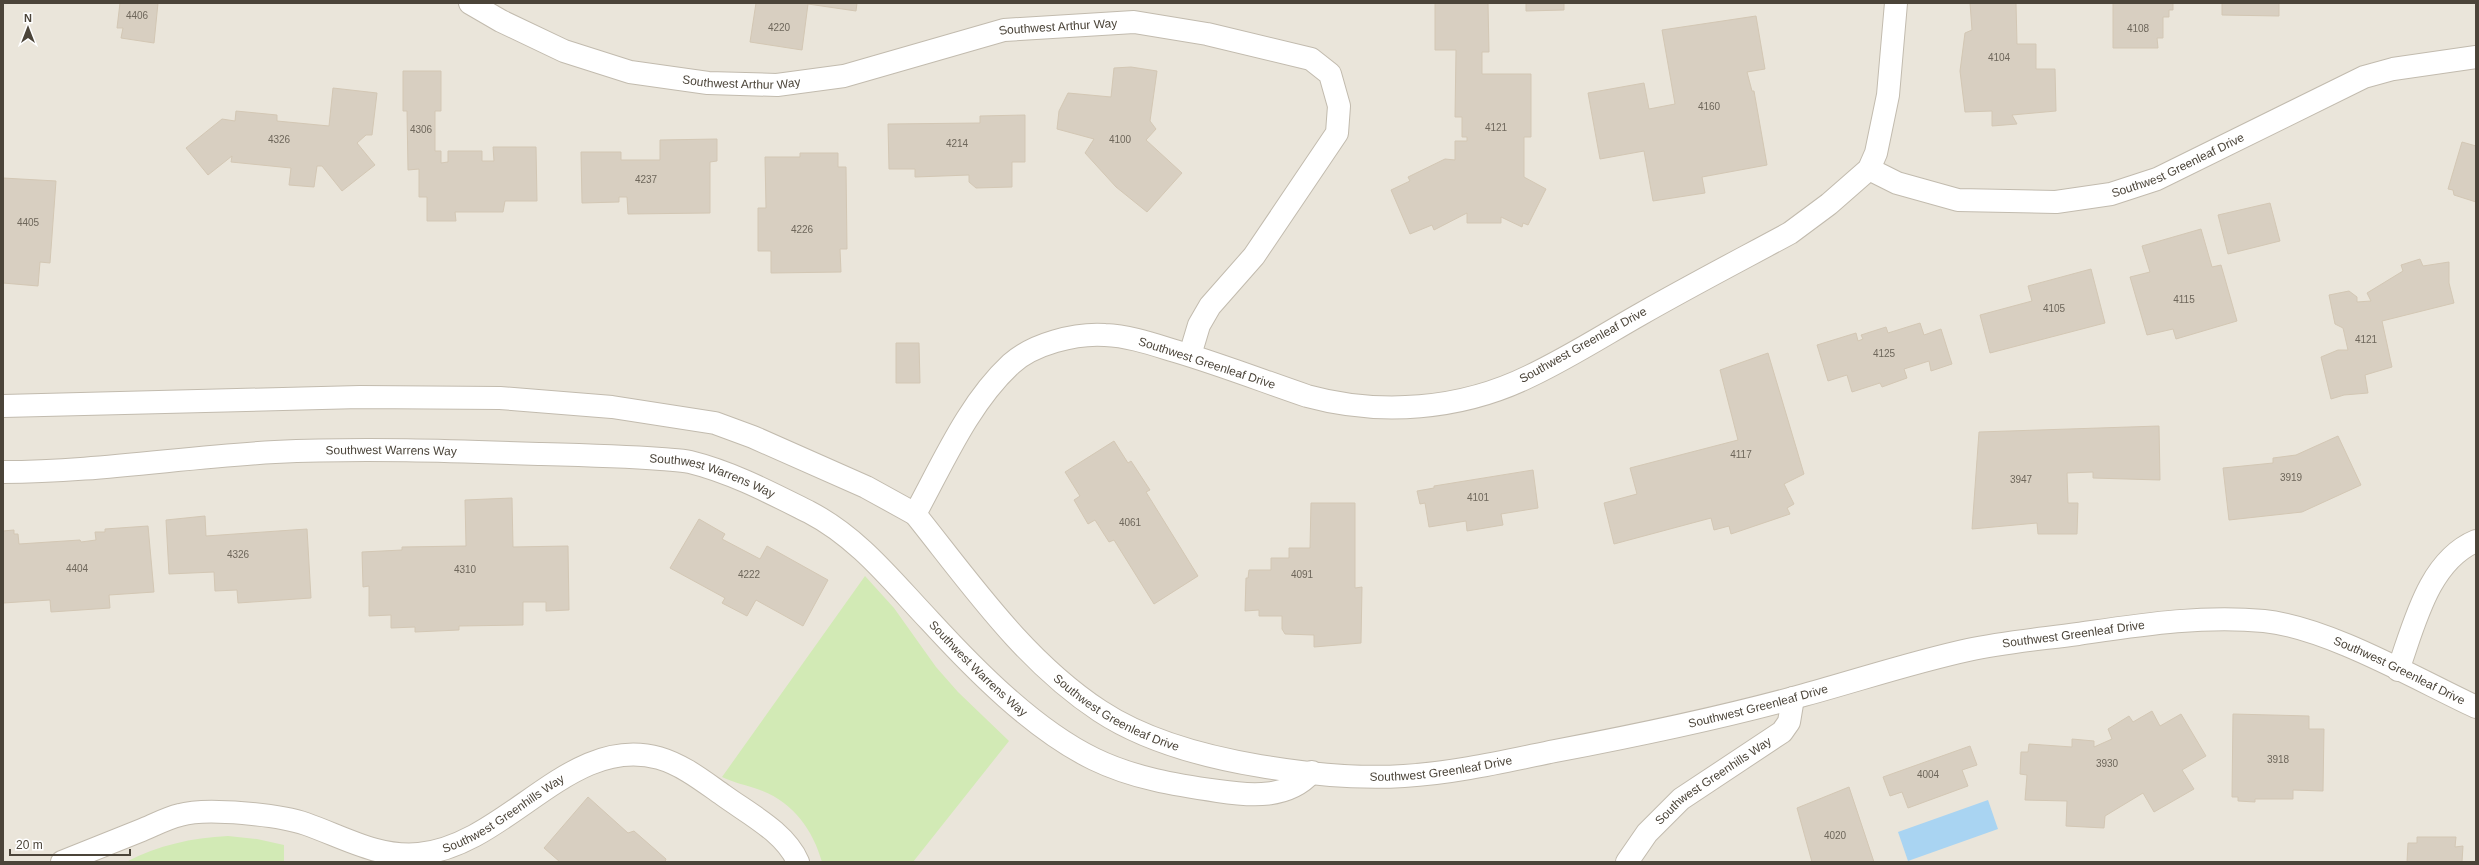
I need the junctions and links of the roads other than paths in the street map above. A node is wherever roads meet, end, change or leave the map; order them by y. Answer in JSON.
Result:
{"nodes":[{"id":1,"x":470,"y":3,"type":"edge"},
{"id":2,"x":1896,"y":3,"type":"edge"},
{"id":3,"x":2476,"y":57,"type":"edge"},
{"id":4,"x":1869,"y":169,"type":"junction"},
{"id":5,"x":1190,"y":355,"type":"junction"},
{"id":6,"x":3,"y":406,"type":"edge"},
{"id":7,"x":3,"y":472,"type":"edge"},
{"id":8,"x":915,"y":514,"type":"junction"},
{"id":9,"x":2476,"y":541,"type":"edge"},
{"id":10,"x":2398,"y":670,"type":"junction"},
{"id":11,"x":1793,"y":698,"type":"junction"},
{"id":12,"x":2476,"y":707,"type":"edge"},
{"id":13,"x":1312,"y":772,"type":"junction"},
{"id":14,"x":62,"y":862,"type":"edge"},
{"id":15,"x":798,"y":862,"type":"edge"},
{"id":16,"x":1627,"y":862,"type":"edge"}],
"edges":[{"from":1,"to":5,"type":"street","name":"Southwest Arthur Way"},
{"from":2,"to":4,"type":"street","name":"Southwest Greenleaf Drive"},
{"from":3,"to":4,"type":"street","name":"Southwest Greenleaf Drive"},
{"from":4,"to":5,"type":"street","name":"Southwest Greenleaf Drive"},
{"from":5,"to":8,"type":"street","name":"Southwest Greenleaf Drive"},
{"from":6,"to":8,"type":"street"},
{"from":7,"to":13,"type":"street","name":"Southwest Warrens Way"},
{"from":8,"to":13,"type":"street","name":"Southwest Greenleaf Drive"},
{"from":9,"to":10,"type":"street"},
{"from":10,"to":11,"type":"street","name":"Southwest Greenleaf Drive"},
{"from":10,"to":12,"type":"street","name":"Southwest Greenleaf Drive"},
{"from":11,"to":13,"type":"street","name":"Southwest Greenleaf Drive"},
{"from":11,"to":16,"type":"street","name":"Southwest Greenhills Way"},
{"from":14,"to":15,"type":"street","name":"Southwest Greenhills Way"}]}
